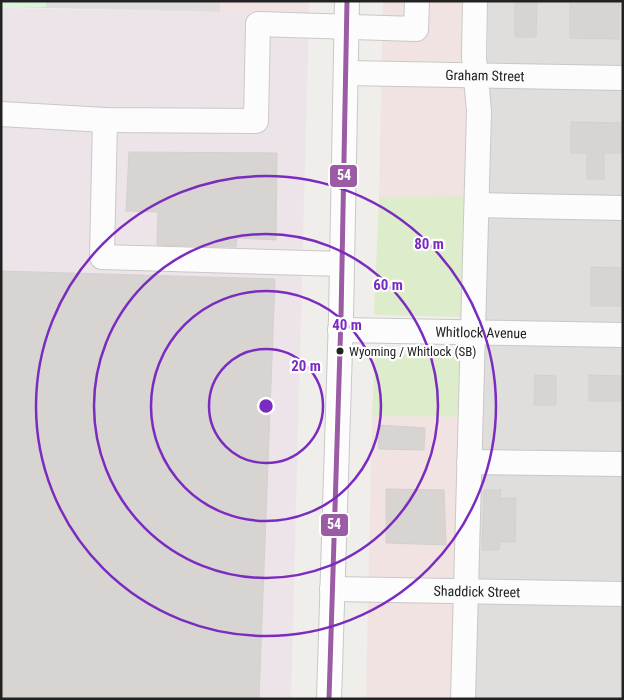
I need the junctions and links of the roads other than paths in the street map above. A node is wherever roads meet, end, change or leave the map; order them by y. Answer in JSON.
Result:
{"nodes":[{"id":1,"x":346,"y":1,"type":"edge"},
{"id":2,"x":417,"y":1,"type":"edge"},
{"id":3,"x":475,"y":1,"type":"edge"},
{"id":4,"x":346,"y":27,"type":"junction"},
{"id":5,"x":346,"y":73,"type":"junction"},
{"id":6,"x":476,"y":75,"type":"junction"},
{"id":7,"x":623,"y":78,"type":"edge"},
{"id":8,"x":1,"y":114,"type":"edge"},
{"id":9,"x":105,"y":120,"type":"junction"},
{"id":10,"x":477,"y":205,"type":"junction"},
{"id":11,"x":623,"y":208,"type":"edge"},
{"id":12,"x":342,"y":264,"type":"junction"},
{"id":13,"x":340,"y":330,"type":"junction"},
{"id":14,"x":473,"y":332,"type":"junction"},
{"id":15,"x":623,"y":335,"type":"edge"},
{"id":16,"x":469,"y":462,"type":"junction"},
{"id":17,"x":623,"y":464,"type":"edge"},
{"id":18,"x":332,"y":589,"type":"junction"},
{"id":19,"x":466,"y":591,"type":"junction"},
{"id":20,"x":623,"y":594,"type":"edge"},
{"id":21,"x":329,"y":699,"type":"edge"},
{"id":22,"x":463,"y":699,"type":"edge"}],
"edges":[{"from":1,"to":4,"type":"street"},
{"from":2,"to":4,"type":"street"},
{"from":3,"to":6,"type":"street"},
{"from":4,"to":5,"type":"street"},
{"from":4,"to":9,"type":"street"},
{"from":5,"to":6,"type":"street","name":"Graham Street"},
{"from":5,"to":12,"type":"street"},
{"from":6,"to":7,"type":"street","name":"Graham Street"},
{"from":6,"to":10,"type":"street"},
{"from":8,"to":9,"type":"street"},
{"from":9,"to":12,"type":"street"},
{"from":10,"to":11,"type":"street"},
{"from":10,"to":14,"type":"street"},
{"from":12,"to":13,"type":"street"},
{"from":13,"to":14,"type":"street","name":"Whitlock Avenue"},
{"from":13,"to":18,"type":"street"},
{"from":14,"to":15,"type":"street","name":"Whitlock Avenue"},
{"from":14,"to":16,"type":"street"},
{"from":16,"to":17,"type":"street"},
{"from":16,"to":19,"type":"street"},
{"from":18,"to":19,"type":"street","name":"Shaddick Street"},
{"from":18,"to":21,"type":"street"},
{"from":19,"to":20,"type":"street","name":"Shaddick Street"},
{"from":19,"to":22,"type":"street"}]}
